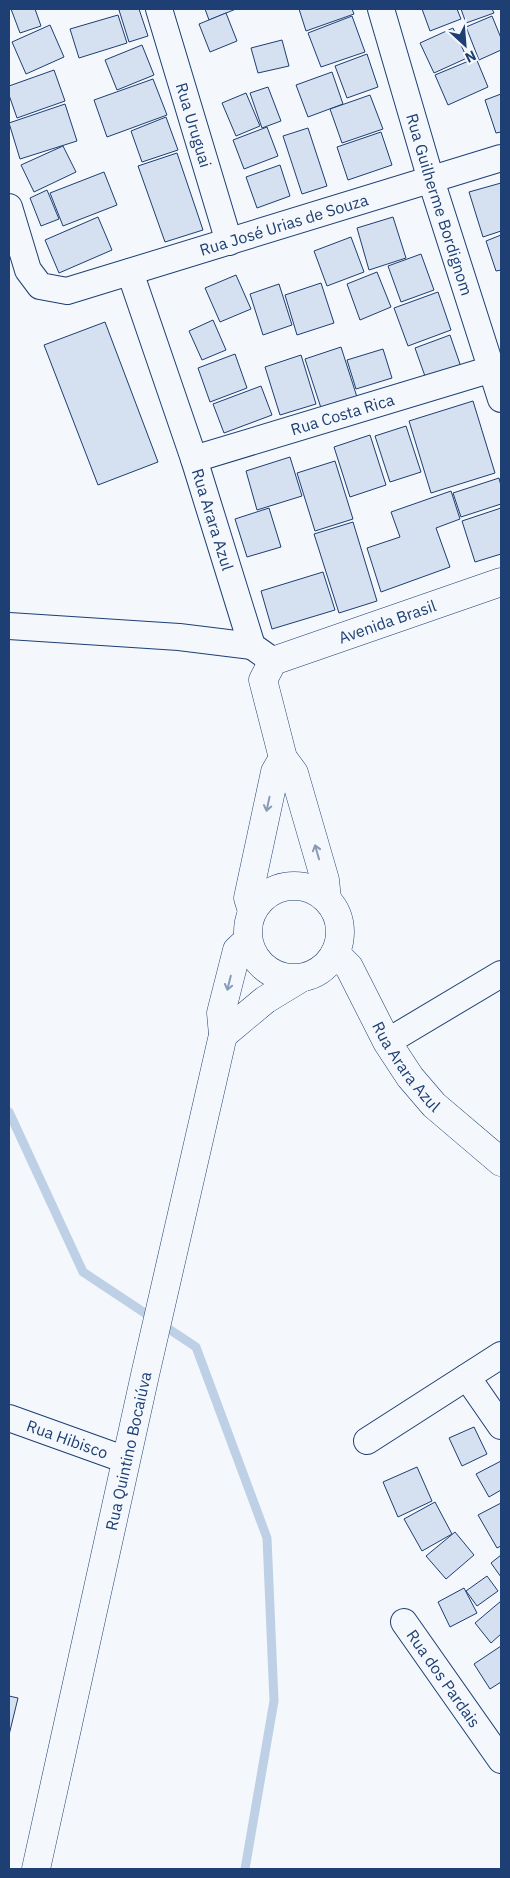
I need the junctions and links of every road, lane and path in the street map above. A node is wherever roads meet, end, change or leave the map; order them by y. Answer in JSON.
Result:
{"nodes":[{"id":1,"x":159,"y":9,"type":"edge"},
{"id":2,"x":381,"y":9,"type":"edge"},
{"id":3,"x":501,"y":158,"type":"edge"},
{"id":4,"x":431,"y":180,"type":"junction"},
{"id":5,"x":9,"y":207,"type":"edge"},
{"id":6,"x":230,"y":242,"type":"junction"},
{"id":7,"x":130,"y":272,"type":"junction"},
{"id":8,"x":492,"y":369,"type":"junction"},
{"id":9,"x":501,"y":399,"type":"edge"},
{"id":10,"x":194,"y":459,"type":"junction"},
{"id":11,"x":501,"y":582,"type":"edge"},
{"id":12,"x":9,"y":626,"type":"edge"},
{"id":13,"x":263,"y":653,"type":"junction"},
{"id":14,"x":283,"y":758,"type":"junction"},
{"id":15,"x":327,"y":899,"type":"junction"},
{"id":16,"x":252,"y":911,"type":"junction"},
{"id":17,"x":248,"y":940,"type":"junction"},
{"id":18,"x":335,"y":953,"type":"junction"},
{"id":19,"x":501,"y":974,"type":"edge"},
{"id":20,"x":301,"y":978,"type":"junction"},
{"id":21,"x":223,"y":1036,"type":"junction"},
{"id":22,"x":387,"y":1042,"type":"junction"},
{"id":23,"x":500,"y":1159,"type":"edge"},
{"id":24,"x":501,"y":1355,"type":"edge"},
{"id":25,"x":467,"y":1377,"type":"junction"},
{"id":26,"x":9,"y":1418,"type":"edge"},
{"id":27,"x":501,"y":1426,"type":"edge"},
{"id":28,"x":367,"y":1441,"type":"dead end"},
{"id":29,"x":126,"y":1460,"type":"junction"},
{"id":30,"x":404,"y":1622,"type":"dead end"},
{"id":31,"x":501,"y":1760,"type":"edge"},
{"id":32,"x":36,"y":1869,"type":"edge"}],
"edges":[{"from":1,"to":6,"type":"street","name":"Rua Uruguai"},
{"from":2,"to":4,"type":"street","name":"Rua Guilherme Bordignom"},
{"from":3,"to":4,"type":"street","name":"Rua José Urias de Souza"},
{"from":4,"to":6,"type":"street","name":"Rua José Urias de Souza"},
{"from":4,"to":8,"type":"street","name":"Rua Guilherme Bordignom"},
{"from":5,"to":7,"type":"street","name":"Rua José Urias de Souza"},
{"from":6,"to":7,"type":"street","name":"Rua José Urias de Souza"},
{"from":7,"to":10,"type":"street","name":"Rua Arara Azul"},
{"from":8,"to":9,"type":"street","name":"Rua Guilherme Bordignom"},
{"from":8,"to":10,"type":"street","name":"Rua Costa Rica"},
{"from":10,"to":13,"type":"street","name":"Rua Arara Azul"},
{"from":11,"to":13,"type":"street","name":"Avenida Brasil"},
{"from":12,"to":13,"type":"street"},
{"from":13,"to":14,"type":"street"},
{"from":15,"to":14,"type":"street","one_way":true},
{"from":14,"to":16,"type":"street","one_way":true},
{"from":15,"to":16,"type":"street"},
{"from":15,"to":18,"type":"street"},
{"from":16,"to":17,"type":"street"},
{"from":17,"to":20,"type":"street"},
{"from":17,"to":21,"type":"street","name":"Rua Quintino Bocaiúva","one_way":true},
{"from":18,"to":20,"type":"street"},
{"from":18,"to":22,"type":"street","name":"Rua Arara Azul"},
{"from":19,"to":22,"type":"street"},
{"from":20,"to":21,"type":"street"},
{"from":21,"to":29,"type":"street","name":"Rua Quintino Bocaiúva"},
{"from":22,"to":23,"type":"street","name":"Rua Arara Azul"},
{"from":24,"to":25,"type":"street"},
{"from":25,"to":27,"type":"street"},
{"from":25,"to":28,"type":"street"},
{"from":26,"to":29,"type":"street","name":"Rua Hibisco"},
{"from":29,"to":32,"type":"street","name":"Rua Quintino Bocaiúva"},
{"from":30,"to":31,"type":"street","name":"Rua dos Pardais"}]}
